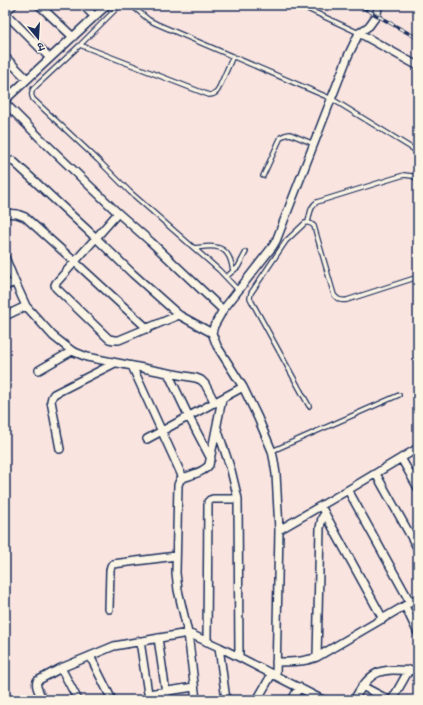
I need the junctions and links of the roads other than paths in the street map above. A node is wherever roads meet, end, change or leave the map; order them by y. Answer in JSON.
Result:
{"nodes":[{"id":1,"x":13,"y":5,"type":"edge"},
{"id":2,"x":39,"y":5,"type":"edge"},
{"id":3,"x":83,"y":5,"type":"edge"},
{"id":4,"x":107,"y":5,"type":"edge"},
{"id":5,"x":121,"y":5,"type":"edge"},
{"id":6,"x":131,"y":5,"type":"edge"},
{"id":7,"x":299,"y":5,"type":"edge"},
{"id":8,"x":378,"y":5,"type":"edge"},
{"id":9,"x":5,"y":12,"type":"edge"},
{"id":10,"x":95,"y":16,"type":"junction"},
{"id":11,"x":360,"y":33,"type":"junction"},
{"id":12,"x":73,"y":37,"type":"junction"},
{"id":13,"x":80,"y":45,"type":"junction"},
{"id":14,"x":233,"y":56,"type":"junction"},
{"id":15,"x":5,"y":57,"type":"edge"},
{"id":16,"x":50,"y":58,"type":"junction"},
{"id":17,"x":418,"y":66,"type":"edge"},
{"id":18,"x":27,"y":79,"type":"junction"},
{"id":19,"x":332,"y":98,"type":"junction"},
{"id":20,"x":5,"y":102,"type":"edge"},
{"id":21,"x":314,"y":144,"type":"junction"},
{"id":22,"x":418,"y":152,"type":"edge"},
{"id":23,"x":13,"y":162,"type":"dead end"},
{"id":24,"x":264,"y":176,"type":"dead end"},
{"id":25,"x":418,"y":179,"type":"edge"},
{"id":26,"x":6,"y":213,"type":"edge"},
{"id":27,"x":118,"y":213,"type":"junction"},
{"id":28,"x":308,"y":222,"type":"junction"},
{"id":29,"x":96,"y":238,"type":"junction"},
{"id":30,"x":194,"y":248,"type":"junction"},
{"id":31,"x":246,"y":252,"type":"dead end"},
{"id":32,"x":5,"y":259,"type":"edge"},
{"id":33,"x":75,"y":262,"type":"junction"},
{"id":34,"x":233,"y":271,"type":"junction"},
{"id":35,"x":226,"y":277,"type":"junction"},
{"id":36,"x":418,"y":277,"type":"edge"},
{"id":37,"x":15,"y":282,"type":"junction"},
{"id":38,"x":5,"y":286,"type":"edge"},
{"id":39,"x":239,"y":291,"type":"junction"},
{"id":40,"x":26,"y":306,"type":"junction"},
{"id":41,"x":223,"y":310,"type":"junction"},
{"id":42,"x":179,"y":315,"type":"junction"},
{"id":43,"x":5,"y":316,"type":"edge"},
{"id":44,"x":148,"y":329,"type":"junction"},
{"id":45,"x":212,"y":333,"type":"junction"},
{"id":46,"x":72,"y":351,"type":"junction"},
{"id":47,"x":115,"y":363,"type":"junction"},
{"id":48,"x":132,"y":366,"type":"junction"},
{"id":49,"x":39,"y":370,"type":"dead end"},
{"id":50,"x":168,"y":373,"type":"junction"},
{"id":51,"x":239,"y":389,"type":"junction"},
{"id":52,"x":399,"y":395,"type":"dead end"},
{"id":53,"x":222,"y":399,"type":"junction"},
{"id":54,"x":215,"y":403,"type":"junction"},
{"id":55,"x":309,"y":406,"type":"dead end"},
{"id":56,"x":189,"y":417,"type":"junction"},
{"id":57,"x":217,"y":428,"type":"junction"},
{"id":58,"x":161,"y":432,"type":"junction"},
{"id":59,"x":147,"y":439,"type":"dead end"},
{"id":60,"x":418,"y":448,"type":"edge"},
{"id":61,"x":60,"y":449,"type":"dead end"},
{"id":62,"x":272,"y":451,"type":"junction"},
{"id":63,"x":401,"y":458,"type":"junction"},
{"id":64,"x":211,"y":459,"type":"junction"},
{"id":65,"x":376,"y":474,"type":"junction"},
{"id":66,"x":182,"y":478,"type":"junction"},
{"id":67,"x":418,"y":488,"type":"edge"},
{"id":68,"x":348,"y":490,"type":"junction"},
{"id":69,"x":238,"y":499,"type":"junction"},
{"id":70,"x":323,"y":510,"type":"junction"},
{"id":71,"x":279,"y":530,"type":"junction"},
{"id":72,"x":418,"y":549,"type":"edge"},
{"id":73,"x":176,"y":556,"type":"junction"},
{"id":74,"x":418,"y":598,"type":"edge"},
{"id":75,"x":408,"y":604,"type":"junction"},
{"id":76,"x":109,"y":609,"type":"dead end"},
{"id":77,"x":383,"y":619,"type":"junction"},
{"id":78,"x":188,"y":633,"type":"junction"},
{"id":79,"x":418,"y":633,"type":"edge"},
{"id":80,"x":158,"y":638,"type":"junction"},
{"id":81,"x":140,"y":641,"type":"junction"},
{"id":82,"x":207,"y":642,"type":"junction"},
{"id":83,"x":219,"y":647,"type":"junction"},
{"id":84,"x":90,"y":656,"type":"junction"},
{"id":85,"x":239,"y":657,"type":"junction"},
{"id":86,"x":317,"y":657,"type":"junction"},
{"id":87,"x":276,"y":662,"type":"junction"},
{"id":88,"x":61,"y":668,"type":"junction"},
{"id":89,"x":408,"y":670,"type":"junction"},
{"id":90,"x":418,"y":671,"type":"edge"},
{"id":91,"x":274,"y":675,"type":"junction"},
{"id":92,"x":362,"y":686,"type":"junction"},
{"id":93,"x":194,"y":687,"type":"junction"},
{"id":94,"x":299,"y":687,"type":"junction"},
{"id":95,"x":166,"y":691,"type":"junction"},
{"id":96,"x":5,"y":696,"type":"edge"},
{"id":97,"x":149,"y":697,"type":"edge"},
{"id":98,"x":6,"y":700,"type":"edge"},
{"id":99,"x":43,"y":700,"type":"edge"},
{"id":100,"x":78,"y":700,"type":"edge"},
{"id":101,"x":112,"y":700,"type":"edge"},
{"id":102,"x":167,"y":700,"type":"edge"},
{"id":103,"x":196,"y":700,"type":"edge"},
{"id":104,"x":226,"y":700,"type":"edge"},
{"id":105,"x":258,"y":700,"type":"edge"},
{"id":106,"x":292,"y":700,"type":"edge"},
{"id":107,"x":323,"y":700,"type":"edge"},
{"id":108,"x":354,"y":700,"type":"edge"},
{"id":109,"x":389,"y":700,"type":"edge"},
{"id":110,"x":392,"y":700,"type":"edge"}],
"edges":[{"from":1,"to":9,"type":"street"},
{"from":2,"to":12,"type":"street"},
{"from":3,"to":10,"type":"street"},
{"from":4,"to":10,"type":"street"},
{"from":5,"to":13,"type":"lane"},
{"from":6,"to":14,"type":"lane"},
{"from":7,"to":11,"type":"lane"},
{"from":8,"to":11,"type":"street"},
{"from":9,"to":16,"type":"street"},
{"from":10,"to":12,"type":"street"},
{"from":11,"to":17,"type":"street"},
{"from":11,"to":19,"type":"street"},
{"from":12,"to":16,"type":"street"},
{"from":13,"to":14,"type":"lane"},
{"from":13,"to":30,"type":"lane"},
{"from":14,"to":19,"type":"lane"},
{"from":15,"to":18,"type":"street"},
{"from":16,"to":18,"type":"street"},
{"from":18,"to":20,"type":"street"},
{"from":19,"to":21,"type":"street"},
{"from":19,"to":22,"type":"lane"},
{"from":20,"to":27,"type":"street"},
{"from":21,"to":24,"type":"lane"},
{"from":21,"to":39,"type":"street"},
{"from":23,"to":29,"type":"street"},
{"from":25,"to":28,"type":"lane"},
{"from":26,"to":33,"type":"street"},
{"from":27,"to":29,"type":"street"},
{"from":27,"to":41,"type":"street"},
{"from":28,"to":36,"type":"lane"},
{"from":28,"to":55,"type":"lane"},
{"from":29,"to":33,"type":"street"},
{"from":29,"to":42,"type":"street"},
{"from":30,"to":34,"type":"lane"},
{"from":30,"to":35,"type":"lane"},
{"from":31,"to":34,"type":"lane"},
{"from":32,"to":37,"type":"street"},
{"from":33,"to":44,"type":"street"},
{"from":33,"to":44,"type":"street"},
{"from":34,"to":35,"type":"lane"},
{"from":35,"to":39,"type":"lane"},
{"from":37,"to":38,"type":"street"},
{"from":37,"to":40,"type":"street"},
{"from":39,"to":41,"type":"street"},
{"from":40,"to":43,"type":"street"},
{"from":40,"to":46,"type":"street"},
{"from":41,"to":45,"type":"street"},
{"from":42,"to":44,"type":"street"},
{"from":42,"to":45,"type":"street"},
{"from":45,"to":51,"type":"street"},
{"from":46,"to":47,"type":"street"},
{"from":46,"to":49,"type":"street"},
{"from":47,"to":48,"type":"street"},
{"from":47,"to":61,"type":"street"},
{"from":48,"to":50,"type":"street"},
{"from":48,"to":58,"type":"street"},
{"from":50,"to":54,"type":"street"},
{"from":50,"to":56,"type":"street"},
{"from":51,"to":53,"type":"street"},
{"from":51,"to":62,"type":"street"},
{"from":52,"to":62,"type":"lane"},
{"from":53,"to":54,"type":"street"},
{"from":53,"to":57,"type":"street"},
{"from":54,"to":56,"type":"street"},
{"from":56,"to":58,"type":"street"},
{"from":56,"to":64,"type":"street"},
{"from":57,"to":64,"type":"street"},
{"from":57,"to":69,"type":"street"},
{"from":58,"to":59,"type":"street"},
{"from":58,"to":66,"type":"street"},
{"from":60,"to":63,"type":"street"},
{"from":62,"to":71,"type":"street"},
{"from":63,"to":65,"type":"street"},
{"from":63,"to":67,"type":"street"},
{"from":64,"to":66,"type":"street"},
{"from":65,"to":68,"type":"street"},
{"from":65,"to":72,"type":"street"},
{"from":66,"to":73,"type":"street"},
{"from":68,"to":70,"type":"street"},
{"from":68,"to":75,"type":"street"},
{"from":69,"to":82,"type":"street"},
{"from":69,"to":85,"type":"street"},
{"from":70,"to":71,"type":"street"},
{"from":70,"to":77,"type":"street"},
{"from":70,"to":86,"type":"street"},
{"from":71,"to":87,"type":"street"},
{"from":73,"to":76,"type":"street"},
{"from":73,"to":78,"type":"street"},
{"from":74,"to":75,"type":"street"},
{"from":75,"to":77,"type":"street"},
{"from":75,"to":79,"type":"street"},
{"from":77,"to":86,"type":"street"},
{"from":78,"to":80,"type":"street"},
{"from":78,"to":82,"type":"street"},
{"from":78,"to":93,"type":"street"},
{"from":80,"to":81,"type":"street"},
{"from":80,"to":95,"type":"street"},
{"from":81,"to":84,"type":"street"},
{"from":81,"to":97,"type":"street"},
{"from":82,"to":83,"type":"street"},
{"from":83,"to":85,"type":"street"},
{"from":83,"to":104,"type":"street"},
{"from":84,"to":88,"type":"street"},
{"from":84,"to":101,"type":"street"},
{"from":85,"to":91,"type":"street"},
{"from":86,"to":87,"type":"street"},
{"from":87,"to":91,"type":"street"},
{"from":88,"to":99,"type":"street"},
{"from":88,"to":100,"type":"street"},
{"from":89,"to":90,"type":"street"},
{"from":89,"to":92,"type":"street"},
{"from":89,"to":110,"type":"street"},
{"from":91,"to":94,"type":"street"},
{"from":91,"to":105,"type":"street"},
{"from":92,"to":108,"type":"street"},
{"from":92,"to":109,"type":"street"},
{"from":93,"to":95,"type":"street"},
{"from":93,"to":103,"type":"street"},
{"from":94,"to":106,"type":"street"},
{"from":94,"to":107,"type":"street"},
{"from":95,"to":97,"type":"street"},
{"from":95,"to":102,"type":"street"},
{"from":96,"to":98,"type":"street"}]}
